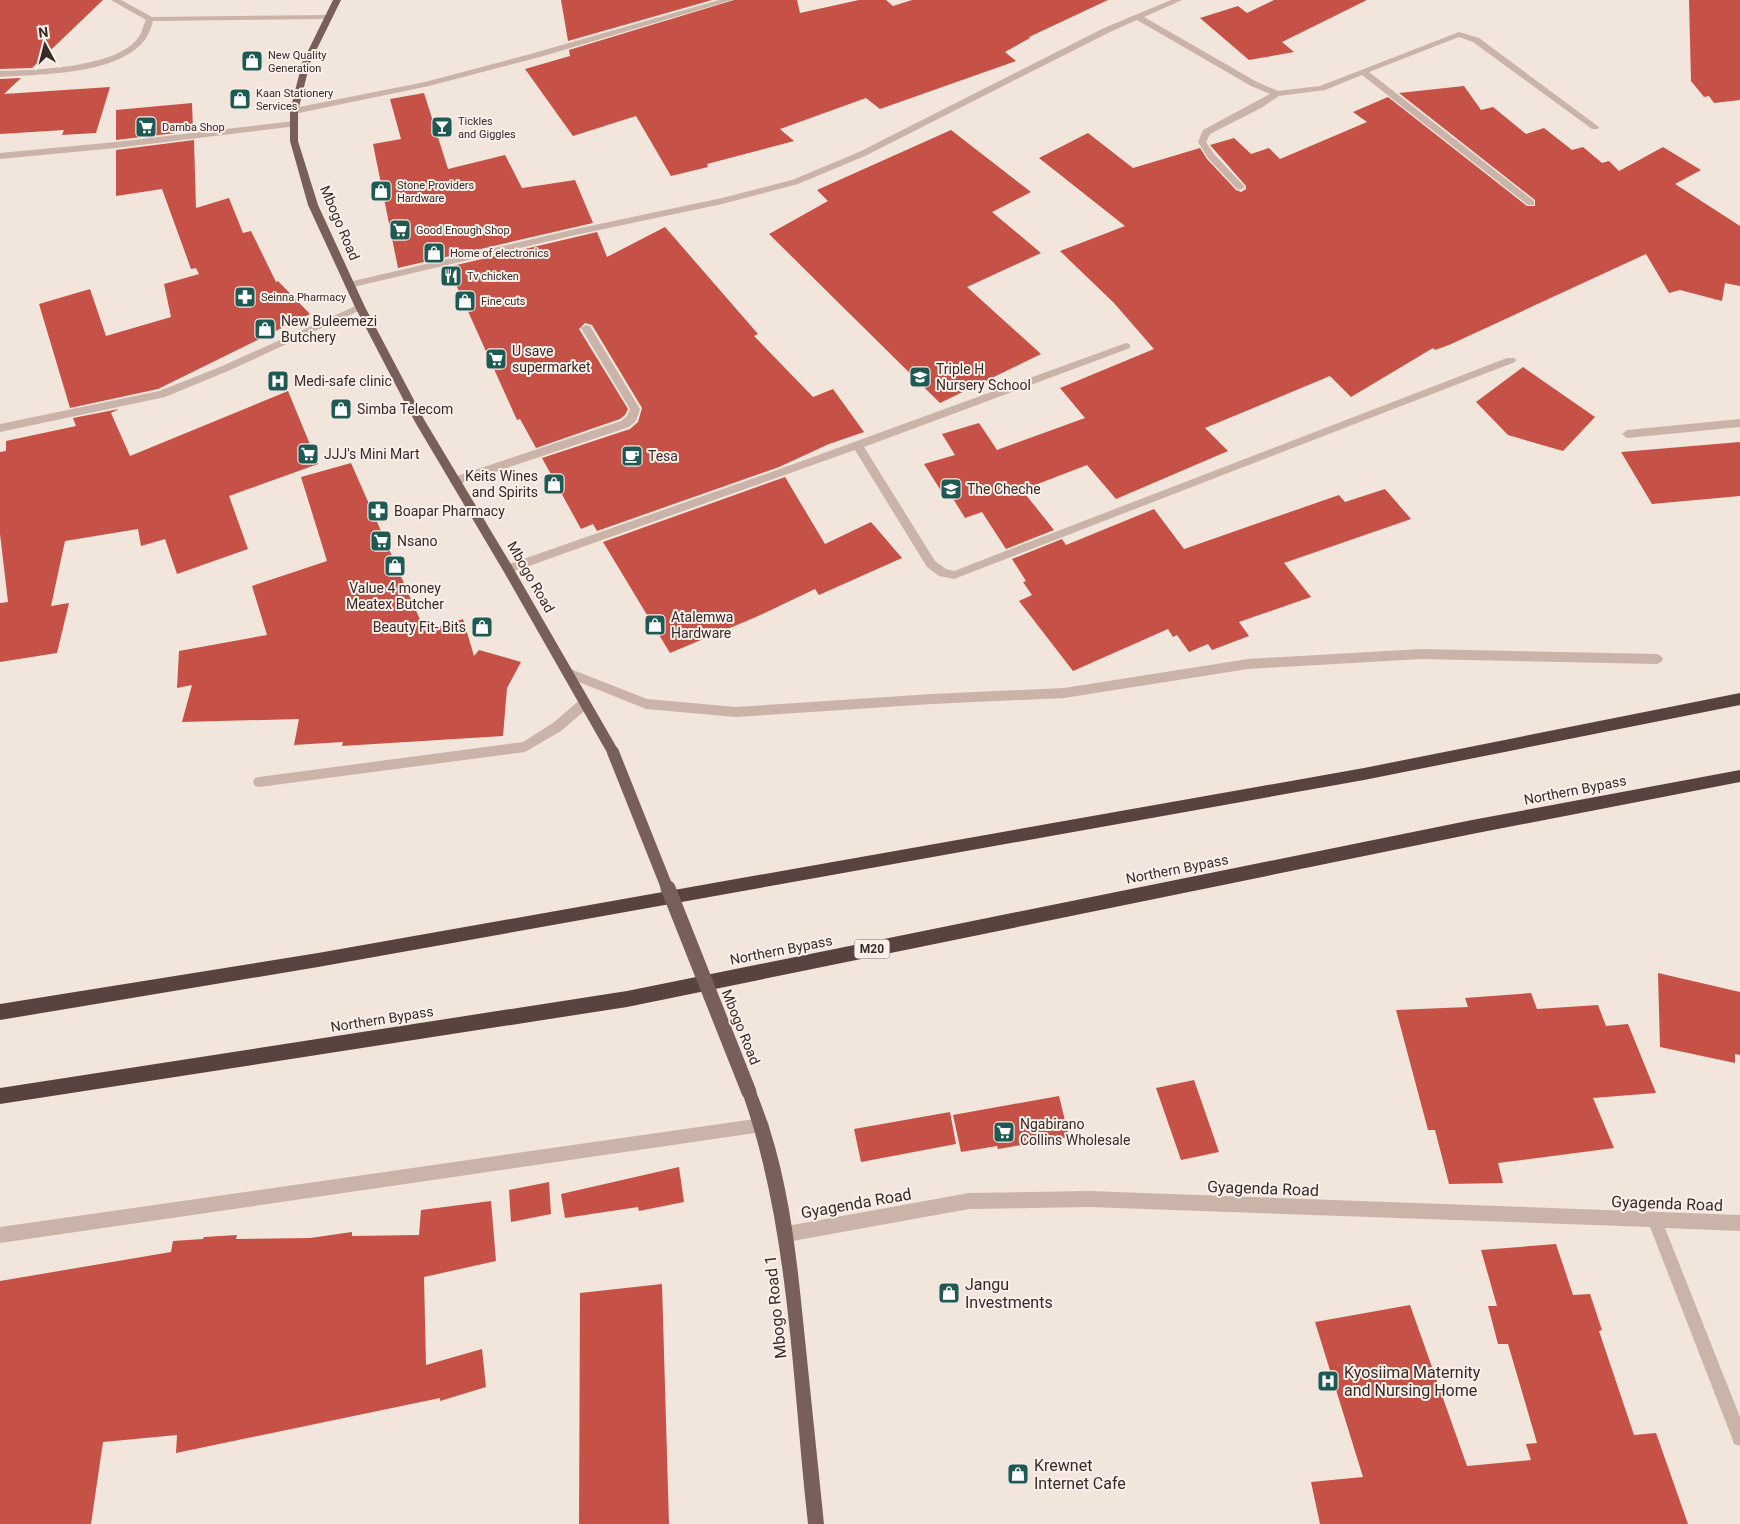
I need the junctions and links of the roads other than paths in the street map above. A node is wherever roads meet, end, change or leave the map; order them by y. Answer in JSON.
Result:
{"nodes":[{"id":1,"x":115,"y":0,"type":"edge"},
{"id":2,"x":337,"y":0,"type":"edge"},
{"id":3,"x":728,"y":0,"type":"edge"},
{"id":4,"x":1178,"y":0,"type":"edge"},
{"id":5,"x":327,"y":16,"type":"junction"},
{"id":6,"x":1138,"y":17,"type":"junction"},
{"id":7,"x":150,"y":19,"type":"junction"},
{"id":8,"x":1362,"y":72,"type":"junction"},
{"id":9,"x":0,"y":74,"type":"edge"},
{"id":10,"x":1277,"y":94,"type":"junction"},
{"id":11,"x":294,"y":111,"type":"junction"},
{"id":12,"x":294,"y":124,"type":"junction"},
{"id":13,"x":1595,"y":127,"type":"dead end"},
{"id":14,"x":0,"y":156,"type":"edge"},
{"id":15,"x":1240,"y":187,"type":"dead end"},
{"id":16,"x":1531,"y":203,"type":"dead end"},
{"id":17,"x":349,"y":285,"type":"junction"},
{"id":18,"x":360,"y":307,"type":"junction"},
{"id":19,"x":586,"y":328,"type":"dead end"},
{"id":20,"x":1126,"y":346,"type":"dead end"},
{"id":21,"x":1511,"y":360,"type":"dead end"},
{"id":22,"x":1740,"y":424,"type":"edge"},
{"id":23,"x":0,"y":428,"type":"edge"},
{"id":24,"x":1627,"y":434,"type":"dead end"},
{"id":25,"x":857,"y":445,"type":"junction"},
{"id":26,"x":455,"y":481,"type":"junction"},
{"id":27,"x":508,"y":569,"type":"junction"},
{"id":28,"x":1657,"y":659,"type":"dead end"},
{"id":29,"x":568,"y":673,"type":"junction"},
{"id":30,"x":1740,"y":699,"type":"edge"},
{"id":31,"x":585,"y":703,"type":"junction"},
{"id":32,"x":1740,"y":776,"type":"edge"},
{"id":33,"x":259,"y":782,"type":"dead end"},
{"id":34,"x":0,"y":1012,"type":"edge"},
{"id":35,"x":749,"y":1092,"type":"joint"},
{"id":36,"x":0,"y":1096,"type":"edge"},
{"id":37,"x":762,"y":1126,"type":"junction"},
{"id":38,"x":1655,"y":1221,"type":"junction"},
{"id":39,"x":1740,"y":1223,"type":"edge"},
{"id":40,"x":786,"y":1234,"type":"junction"},
{"id":41,"x":0,"y":1235,"type":"edge"},
{"id":42,"x":1740,"y":1438,"type":"edge"},
{"id":43,"x":816,"y":1524,"type":"edge"}],
"edges":[{"from":1,"to":7,"type":"street"},
{"from":2,"to":5,"type":"main road","name":"Mbogo Road"},
{"from":3,"to":11,"type":"street"},
{"from":4,"to":6,"type":"street"},
{"from":5,"to":7,"type":"street"},
{"from":5,"to":11,"type":"main road","name":"Mbogo Road"},
{"from":6,"to":10,"type":"street"},
{"from":6,"to":17,"type":"street"},
{"from":7,"to":9,"type":"street"},
{"from":8,"to":10,"type":"street"},
{"from":8,"to":13,"type":"street"},
{"from":8,"to":16,"type":"street"},
{"from":10,"to":15,"type":"street"},
{"from":11,"to":12,"type":"main road","name":"Mbogo Road"},
{"from":12,"to":14,"type":"street"},
{"from":12,"to":17,"type":"main road","name":"Mbogo Road"},
{"from":17,"to":18,"type":"main road","name":"Mbogo Road"},
{"from":18,"to":23,"type":"street"},
{"from":18,"to":26,"type":"main road","name":"Mbogo Road"},
{"from":19,"to":26,"type":"street"},
{"from":20,"to":25,"type":"street"},
{"from":21,"to":25,"type":"street"},
{"from":22,"to":24,"type":"street"},
{"from":25,"to":27,"type":"street"},
{"from":26,"to":27,"type":"main road","name":"Mbogo Road"},
{"from":27,"to":29,"type":"main road","name":"Mbogo Road"},
{"from":28,"to":29,"type":"street"},
{"from":29,"to":31,"type":"main road","name":"Mbogo Road"},
{"from":30,"to":34,"type":"highway"},
{"from":31,"to":33,"type":"street"},
{"from":31,"to":35,"type":"main road","name":"Mbogo Road","bridge":true},
{"from":32,"to":36,"type":"highway","name":"Northern Bypass","number":"M20"},
{"from":35,"to":37,"type":"main road","name":"Mbogo Road 1"},
{"from":37,"to":40,"type":"main road","name":"Mbogo Road 1"},
{"from":37,"to":41,"type":"street"},
{"from":38,"to":39,"type":"street","name":"Gyagenda Road"},
{"from":38,"to":40,"type":"street","name":"Gyagenda Road"},
{"from":38,"to":42,"type":"street"},
{"from":40,"to":43,"type":"main road","name":"Mbogo Road 1"}]}
